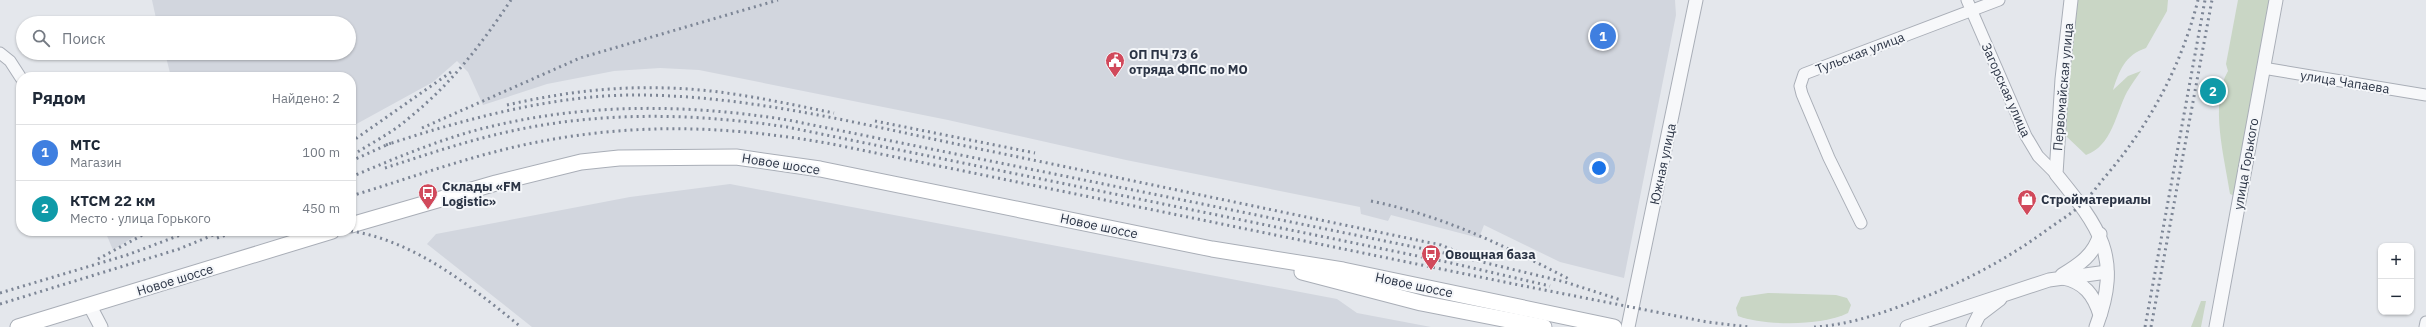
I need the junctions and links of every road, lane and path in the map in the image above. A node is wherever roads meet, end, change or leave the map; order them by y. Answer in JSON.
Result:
{"nodes":[{"id":1,"x":1696,"y":0,"type":"edge"},
{"id":2,"x":1967,"y":0,"type":"edge"},
{"id":3,"x":1999,"y":0,"type":"edge"},
{"id":4,"x":2071,"y":0,"type":"edge"},
{"id":5,"x":2276,"y":0,"type":"edge"},
{"id":6,"x":1971,"y":11,"type":"junction"},
{"id":7,"x":0,"y":53,"type":"edge"},
{"id":8,"x":2263,"y":68,"type":"junction"},
{"id":9,"x":17,"y":72,"type":"edge"},
{"id":10,"x":2426,"y":95,"type":"edge"},
{"id":11,"x":2056,"y":174,"type":"junction"},
{"id":12,"x":1861,"y":222,"type":"dead end"},
{"id":13,"x":356,"y":224,"type":"edge"},
{"id":14,"x":2100,"y":234,"type":"junction"},
{"id":15,"x":316,"y":236,"type":"edge"},
{"id":16,"x":1212,"y":249,"type":"junction"},
{"id":17,"x":2107,"y":272,"type":"junction"},
{"id":18,"x":2059,"y":277,"type":"junction"},
{"id":19,"x":2009,"y":293,"type":"junction"},
{"id":20,"x":90,"y":306,"type":"junction"},
{"id":21,"x":1976,"y":321,"type":"edge"},
{"id":22,"x":2098,"y":321,"type":"edge"},
{"id":23,"x":2426,"y":322,"type":"edge"},
{"id":24,"x":18,"y":327,"type":"edge"},
{"id":25,"x":101,"y":327,"type":"edge"},
{"id":26,"x":1544,"y":327,"type":"edge"},
{"id":27,"x":1614,"y":327,"type":"edge"},
{"id":28,"x":1628,"y":327,"type":"edge"},
{"id":29,"x":1907,"y":327,"type":"edge"},
{"id":30,"x":2216,"y":327,"type":"edge"},
{"id":31,"x":2425,"y":327,"type":"edge"}],
"edges":[{"from":1,"to":28,"type":"street","name":"Южная улица"},
{"from":2,"to":6,"type":"street","name":"Загорская улица"},
{"from":3,"to":6,"type":"street","name":"Тульская улица"},
{"from":4,"to":11,"type":"street","name":"Первомайская улица"},
{"from":5,"to":8,"type":"street","name":"улица Горького"},
{"from":6,"to":11,"type":"street","name":"Загорская улица"},
{"from":6,"to":12,"type":"street","name":"Тульская улица"},
{"from":7,"to":9,"type":"street"},
{"from":8,"to":10,"type":"street","name":"улица Чапаева"},
{"from":8,"to":30,"type":"street","name":"улица Горького"},
{"from":11,"to":14,"type":"street"},
{"from":13,"to":16,"type":"main road","name":"Новое шоссе"},
{"from":14,"to":17,"type":"street"},
{"from":14,"to":18,"type":"street"},
{"from":15,"to":20,"type":"main road","name":"Новое шоссе"},
{"from":16,"to":26,"type":"main road","name":"Новое шоссе"},
{"from":16,"to":27,"type":"main road","name":"Новое шоссе"},
{"from":17,"to":18,"type":"street"},
{"from":17,"to":22,"type":"street"},
{"from":18,"to":19,"type":"street"},
{"from":18,"to":22,"type":"street"},
{"from":19,"to":21,"type":"street"},
{"from":19,"to":29,"type":"street"},
{"from":20,"to":24,"type":"main road","name":"Новое шоссе"},
{"from":20,"to":25,"type":"street"},
{"from":23,"to":31,"type":"street"}]}
